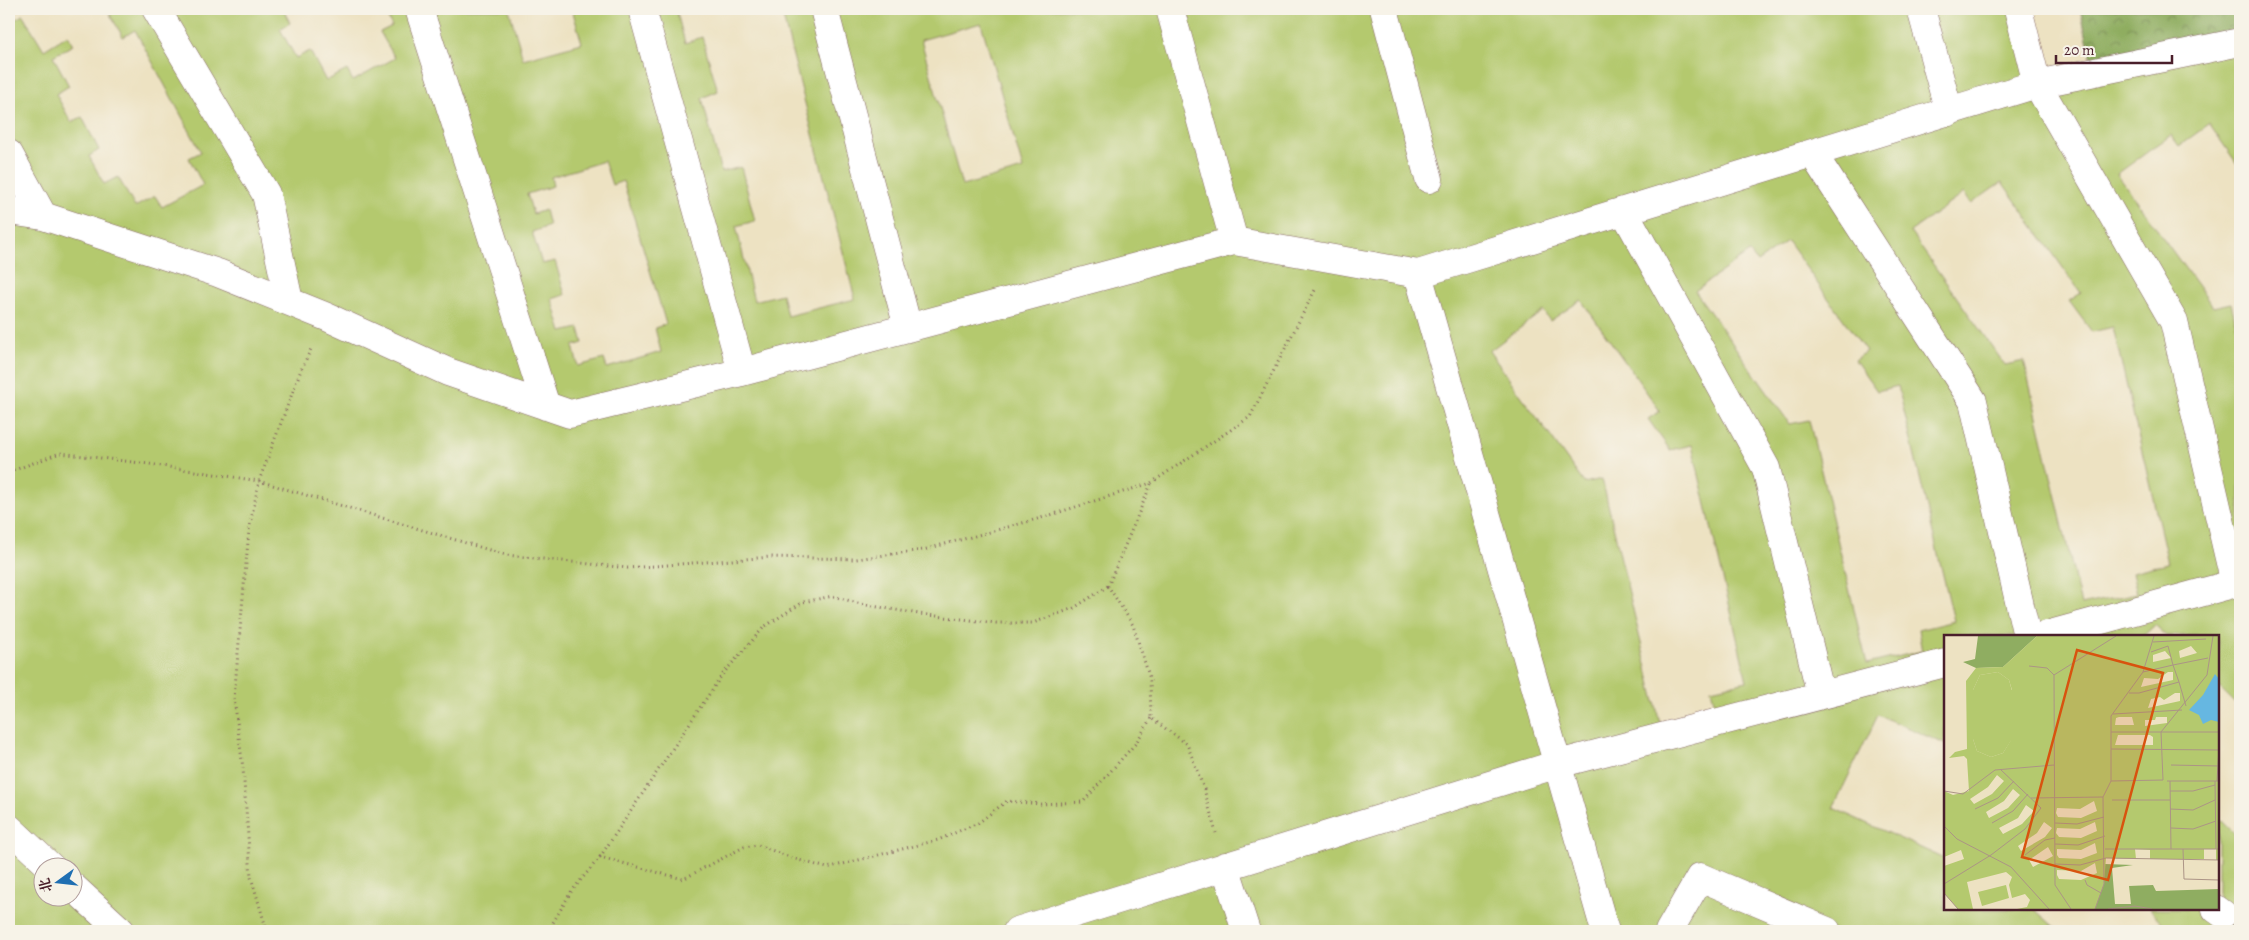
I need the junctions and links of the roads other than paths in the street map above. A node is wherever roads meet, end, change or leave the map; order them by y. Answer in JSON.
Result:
{"nodes":[{"id":1,"x":156,"y":9,"type":"edge"},
{"id":2,"x":418,"y":9,"type":"edge"},
{"id":3,"x":642,"y":9,"type":"edge"},
{"id":4,"x":824,"y":9,"type":"edge"},
{"id":5,"x":1170,"y":9,"type":"edge"},
{"id":6,"x":1384,"y":9,"type":"edge"},
{"id":7,"x":1921,"y":9,"type":"edge"},
{"id":8,"x":2018,"y":9,"type":"edge"},
{"id":9,"x":2240,"y":42,"type":"edge"},
{"id":10,"x":2037,"y":84,"type":"junction"},
{"id":11,"x":1949,"y":112,"type":"junction"},
{"id":12,"x":9,"y":154,"type":"edge"},
{"id":13,"x":1813,"y":154,"type":"junction"},
{"id":14,"x":1429,"y":179,"type":"dead end"},
{"id":15,"x":9,"y":211,"type":"edge"},
{"id":16,"x":1624,"y":211,"type":"junction"},
{"id":17,"x":43,"y":216,"type":"junction"},
{"id":18,"x":1234,"y":241,"type":"junction"},
{"id":19,"x":1418,"y":274,"type":"junction"},
{"id":20,"x":288,"y":301,"type":"junction"},
{"id":21,"x":908,"y":328,"type":"junction"},
{"id":22,"x":742,"y":372,"type":"junction"},
{"id":23,"x":546,"y":406,"type":"junction"},
{"id":24,"x":2238,"y":583,"type":"edge"},
{"id":25,"x":2027,"y":635,"type":"edge"},
{"id":26,"x":2047,"y":635,"type":"edge"},
{"id":27,"x":1944,"y":662,"type":"edge"},
{"id":28,"x":1821,"y":695,"type":"junction"},
{"id":29,"x":1558,"y":764,"type":"junction"},
{"id":30,"x":9,"y":828,"type":"edge"},
{"id":31,"x":41,"y":858,"type":"edge"},
{"id":32,"x":1225,"y":866,"type":"junction"},
{"id":33,"x":82,"y":895,"type":"edge"},
{"id":34,"x":122,"y":931,"type":"edge"},
{"id":35,"x":1016,"y":931,"type":"edge"},
{"id":36,"x":1246,"y":931,"type":"edge"},
{"id":37,"x":1606,"y":931,"type":"edge"},
{"id":38,"x":1669,"y":931,"type":"edge"},
{"id":39,"x":1827,"y":931,"type":"edge"}],
"edges":[{"from":1,"to":20,"type":"street"},
{"from":2,"to":23,"type":"street"},
{"from":3,"to":22,"type":"street"},
{"from":4,"to":21,"type":"street"},
{"from":5,"to":18,"type":"street"},
{"from":6,"to":14,"type":"street"},
{"from":7,"to":11,"type":"street"},
{"from":8,"to":10,"type":"street"},
{"from":9,"to":10,"type":"street"},
{"from":10,"to":11,"type":"street"},
{"from":10,"to":24,"type":"street"},
{"from":11,"to":13,"type":"street"},
{"from":12,"to":17,"type":"street"},
{"from":13,"to":16,"type":"street"},
{"from":13,"to":25,"type":"street"},
{"from":15,"to":17,"type":"street"},
{"from":16,"to":19,"type":"street"},
{"from":16,"to":28,"type":"street"},
{"from":17,"to":20,"type":"street"},
{"from":18,"to":19,"type":"street"},
{"from":18,"to":21,"type":"street"},
{"from":19,"to":29,"type":"street"},
{"from":20,"to":23,"type":"street"},
{"from":21,"to":22,"type":"street"},
{"from":22,"to":23,"type":"street"},
{"from":24,"to":26,"type":"street"},
{"from":27,"to":28,"type":"street"},
{"from":28,"to":29,"type":"street"},
{"from":29,"to":32,"type":"street"},
{"from":29,"to":37,"type":"street"},
{"from":30,"to":31,"type":"street"},
{"from":32,"to":35,"type":"street"},
{"from":32,"to":36,"type":"street"},
{"from":33,"to":34,"type":"street"},
{"from":38,"to":39,"type":"street"}]}
